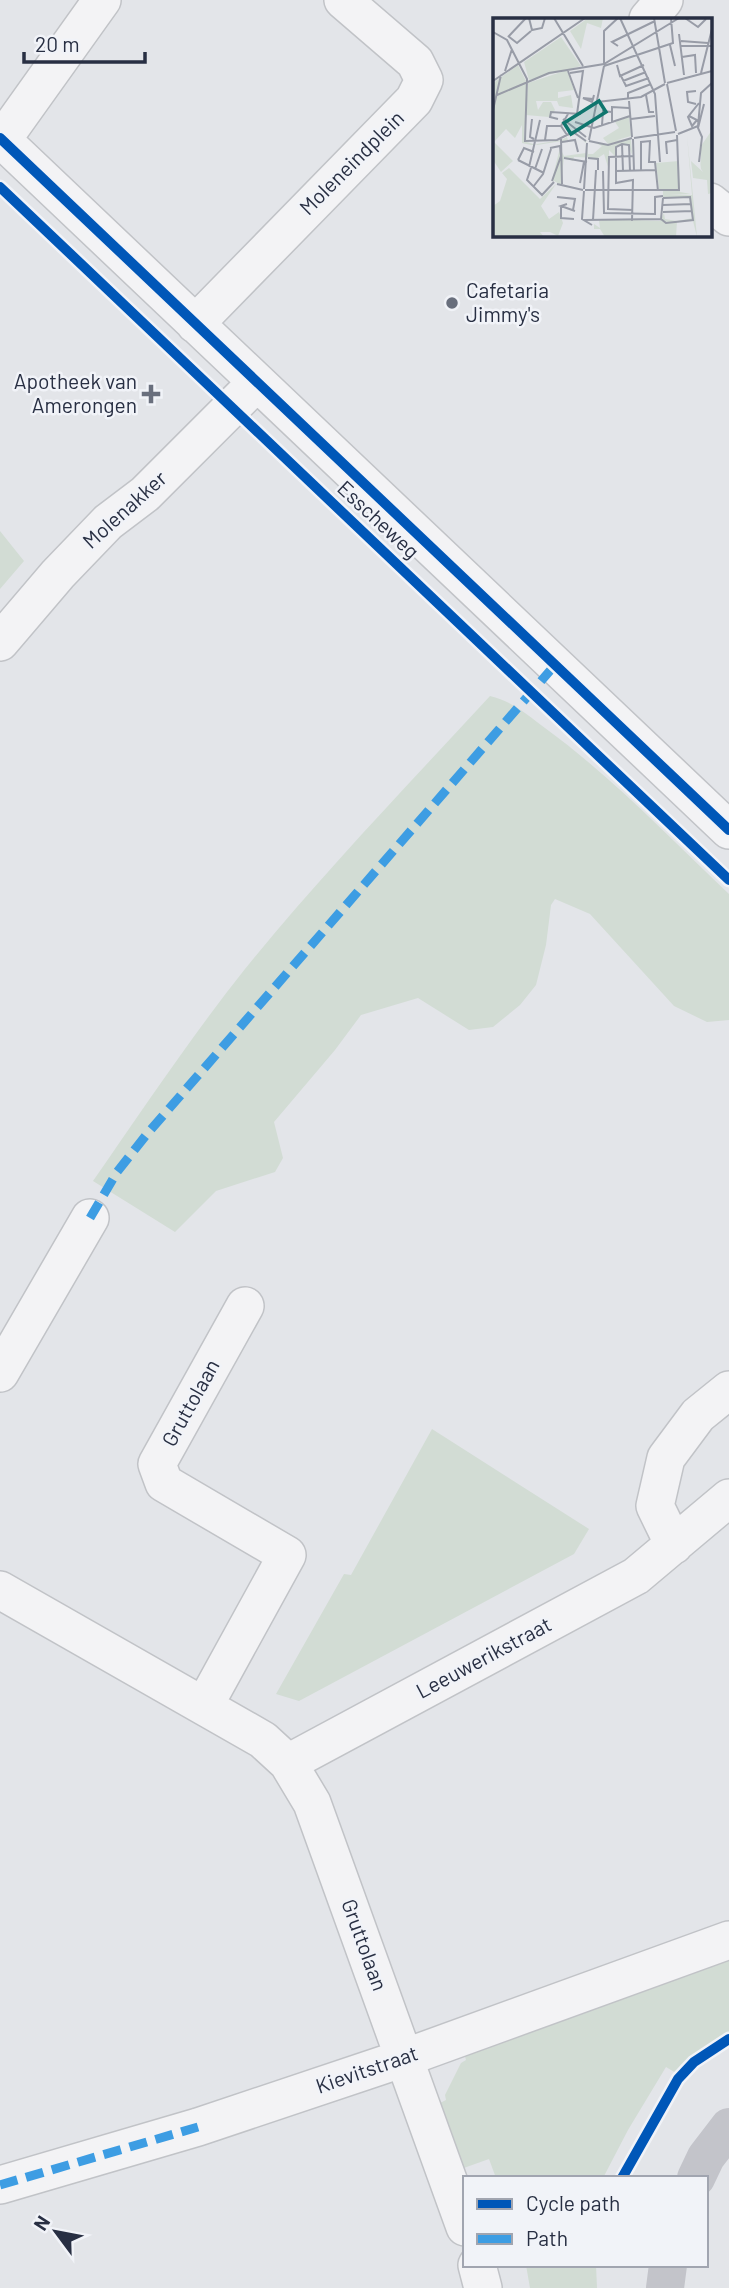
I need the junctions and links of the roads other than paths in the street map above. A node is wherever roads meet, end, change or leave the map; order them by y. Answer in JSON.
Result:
{"nodes":[{"id":1,"x":102,"y":0,"type":"edge"},
{"id":2,"x":343,"y":0,"type":"edge"},
{"id":3,"x":664,"y":0,"type":"edge"},
{"id":4,"x":649,"y":18,"type":"edge"},
{"id":5,"x":1,"y":139,"type":"edge"},
{"id":6,"x":712,"y":204,"type":"edge"},
{"id":7,"x":729,"y":217,"type":"edge"},
{"id":8,"x":195,"y":324,"type":"junction"},
{"id":9,"x":256,"y":383,"type":"junction"},
{"id":10,"x":0,"y":642,"type":"edge"},
{"id":11,"x":729,"y":830,"type":"edge"},
{"id":12,"x":90,"y":1218,"type":"dead end"},
{"id":13,"x":245,"y":1306,"type":"dead end"},
{"id":14,"x":0,"y":1373,"type":"edge"},
{"id":15,"x":729,"y":1390,"type":"edge"},
{"id":16,"x":729,"y":1498,"type":"edge"},
{"id":17,"x":674,"y":1545,"type":"junction"},
{"id":18,"x":0,"y":1590,"type":"edge"},
{"id":19,"x":204,"y":1706,"type":"junction"},
{"id":20,"x":288,"y":1763,"type":"junction"},
{"id":21,"x":729,"y":1940,"type":"edge"},
{"id":22,"x":404,"y":2058,"type":"junction"},
{"id":23,"x":729,"y":2127,"type":"edge"},
{"id":24,"x":697,"y":2176,"type":"edge"},
{"id":25,"x":0,"y":2185,"type":"edge"},
{"id":26,"x":463,"y":2221,"type":"edge"},
{"id":27,"x":478,"y":2267,"type":"edge"},
{"id":28,"x":668,"y":2267,"type":"edge"},
{"id":29,"x":483,"y":2288,"type":"edge"},
{"id":30,"x":665,"y":2288,"type":"edge"}],
"edges":[{"from":1,"to":5,"type":"street"},
{"from":2,"to":8,"type":"street","name":"Moleneindplein"},
{"from":3,"to":4,"type":"street"},
{"from":5,"to":8,"type":"street","name":"Esscheweg"},
{"from":6,"to":7,"type":"street"},
{"from":8,"to":9,"type":"street","name":"Esscheweg"},
{"from":9,"to":10,"type":"street","name":"Molenakker"},
{"from":9,"to":11,"type":"street","name":"Esscheweg"},
{"from":12,"to":14,"type":"street"},
{"from":13,"to":19,"type":"street","name":"Gruttolaan"},
{"from":15,"to":17,"type":"street"},
{"from":16,"to":17,"type":"street","name":"Leeuwerikstraat"},
{"from":17,"to":20,"type":"street","name":"Leeuwerikstraat"},
{"from":18,"to":19,"type":"street","name":"Gruttolaan"},
{"from":19,"to":20,"type":"street","name":"Gruttolaan"},
{"from":20,"to":22,"type":"street","name":"Gruttolaan"},
{"from":21,"to":22,"type":"street","name":"Kievitstraat"},
{"from":22,"to":25,"type":"street","name":"Kievitstraat"},
{"from":22,"to":26,"type":"street","name":"Gruttolaan"},
{"from":23,"to":24,"type":"main road"},
{"from":27,"to":29,"type":"street"},
{"from":28,"to":30,"type":"main road"}]}
